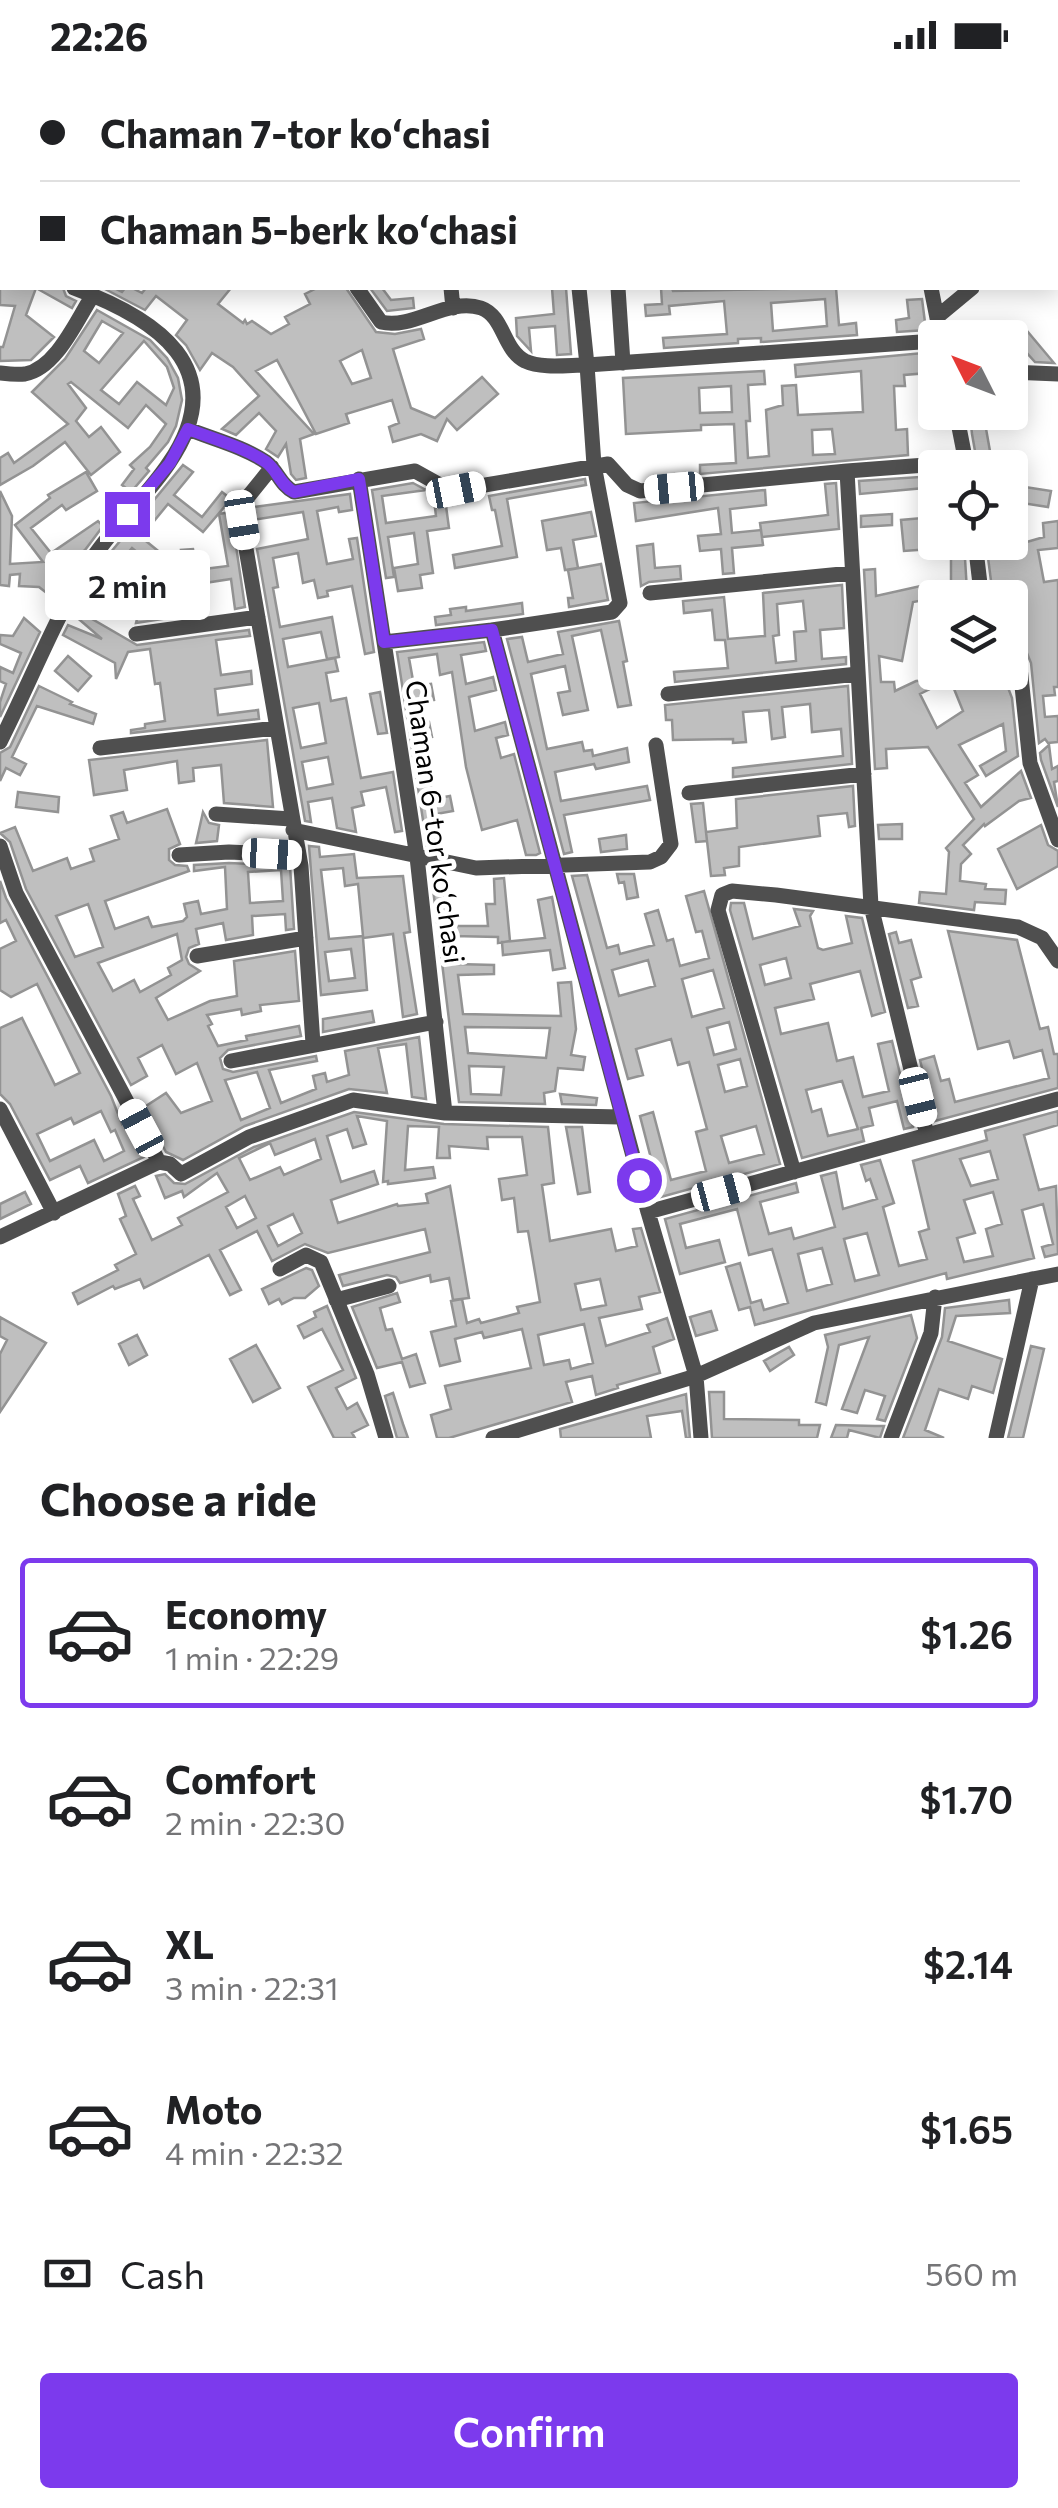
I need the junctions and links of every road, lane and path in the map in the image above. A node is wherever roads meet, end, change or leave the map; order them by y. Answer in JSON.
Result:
{"nodes":[{"id":1,"x":80,"y":290,"type":"edge"},
{"id":2,"x":358,"y":290,"type":"edge"},
{"id":3,"x":451,"y":290,"type":"edge"},
{"id":4,"x":579,"y":290,"type":"edge"},
{"id":5,"x":618,"y":290,"type":"edge"},
{"id":6,"x":931,"y":290,"type":"edge"},
{"id":7,"x":970,"y":290,"type":"edge"},
{"id":8,"x":94,"y":295,"type":"junction"},
{"id":9,"x":453,"y":308,"type":"junction"},
{"id":10,"x":937,"y":317,"type":"junction"},
{"id":11,"x":937,"y":320,"type":"edge"},
{"id":12,"x":918,"y":341,"type":"edge"},
{"id":13,"x":624,"y":363,"type":"junction"},
{"id":14,"x":587,"y":366,"type":"junction"},
{"id":15,"x":1028,"y":373,"type":"edge"},
{"id":16,"x":0,"y":374,"type":"edge"},
{"id":17,"x":1058,"y":374,"type":"edge"},
{"id":18,"x":188,"y":429,"type":"junction"},
{"id":19,"x":594,"y":465,"type":"junction"},
{"id":20,"x":272,"y":467,"type":"junction"},
{"id":21,"x":918,"y":467,"type":"edge"},
{"id":22,"x":846,"y":471,"type":"junction"},
{"id":23,"x":359,"y":479,"type":"junction"},
{"id":24,"x":852,"y":573,"type":"junction"},
{"id":25,"x":650,"y":593,"type":"dead end"},
{"id":26,"x":258,"y":617,"type":"junction"},
{"id":27,"x":492,"y":630,"type":"junction"},
{"id":28,"x":136,"y":634,"type":"dead end"},
{"id":29,"x":384,"y":642,"type":"junction"},
{"id":30,"x":858,"y":674,"type":"junction"},
{"id":31,"x":1022,"y":690,"type":"edge"},
{"id":32,"x":668,"y":694,"type":"dead end"},
{"id":33,"x":276,"y":728,"type":"junction"},
{"id":34,"x":0,"y":742,"type":"edge"},
{"id":35,"x":656,"y":745,"type":"dead end"},
{"id":36,"x":100,"y":748,"type":"dead end"},
{"id":37,"x":864,"y":774,"type":"junction"},
{"id":38,"x":689,"y":792,"type":"dead end"},
{"id":39,"x":216,"y":814,"type":"dead end"},
{"id":40,"x":292,"y":825,"type":"junction"},
{"id":41,"x":1058,"y":840,"type":"edge"},
{"id":42,"x":0,"y":846,"type":"edge"},
{"id":43,"x":179,"y":855,"type":"dead end"},
{"id":44,"x":299,"y":855,"type":"junction"},
{"id":45,"x":417,"y":856,"type":"junction"},
{"id":46,"x":554,"y":868,"type":"junction"},
{"id":47,"x":16,"y":893,"type":"junction"},
{"id":48,"x":0,"y":901,"type":"edge"},
{"id":49,"x":871,"y":906,"type":"junction"},
{"id":50,"x":306,"y":938,"type":"junction"},
{"id":51,"x":197,"y":956,"type":"dead end"},
{"id":52,"x":1058,"y":961,"type":"edge"},
{"id":53,"x":436,"y":1022,"type":"junction"},
{"id":54,"x":313,"y":1044,"type":"junction"},
{"id":55,"x":231,"y":1061,"type":"dead end"},
{"id":56,"x":1058,"y":1100,"type":"edge"},
{"id":57,"x":0,"y":1109,"type":"edge"},
{"id":58,"x":445,"y":1112,"type":"junction"},
{"id":59,"x":620,"y":1116,"type":"junction"},
{"id":60,"x":927,"y":1135,"type":"junction"},
{"id":61,"x":159,"y":1162,"type":"junction"},
{"id":62,"x":794,"y":1172,"type":"junction"},
{"id":63,"x":648,"y":1212,"type":"junction"},
{"id":64,"x":54,"y":1213,"type":"junction"},
{"id":65,"x":0,"y":1236,"type":"edge"},
{"id":66,"x":280,"y":1269,"type":"dead end"},
{"id":67,"x":1058,"y":1274,"type":"edge"},
{"id":68,"x":1032,"y":1279,"type":"junction"},
{"id":69,"x":389,"y":1286,"type":"dead end"},
{"id":70,"x":934,"y":1297,"type":"junction"},
{"id":71,"x":336,"y":1300,"type":"junction"},
{"id":72,"x":696,"y":1376,"type":"junction"},
{"id":73,"x":554,"y":1420,"type":"junction"},
{"id":74,"x":386,"y":1438,"type":"edge"},
{"id":75,"x":493,"y":1438,"type":"edge"},
{"id":76,"x":558,"y":1438,"type":"edge"},
{"id":77,"x":701,"y":1438,"type":"edge"},
{"id":78,"x":891,"y":1438,"type":"edge"},
{"id":79,"x":996,"y":1438,"type":"edge"}],
"edges":[{"from":1,"to":8,"type":"street"},
{"from":2,"to":9,"type":"street"},
{"from":3,"to":9,"type":"street"},
{"from":4,"to":14,"type":"street"},
{"from":5,"to":13,"type":"street"},
{"from":6,"to":10,"type":"street"},
{"from":7,"to":10,"type":"street"},
{"from":8,"to":16,"type":"street"},
{"from":8,"to":18,"type":"street"},
{"from":9,"to":14,"type":"street"},
{"from":10,"to":11,"type":"street"},
{"from":12,"to":13,"type":"street"},
{"from":13,"to":14,"type":"street"},
{"from":14,"to":19,"type":"street"},
{"from":15,"to":17,"type":"street"},
{"from":18,"to":20,"type":"street"},
{"from":18,"to":34,"type":"street"},
{"from":19,"to":22,"type":"street"},
{"from":19,"to":23,"type":"street"},
{"from":19,"to":27,"type":"street"},
{"from":20,"to":23,"type":"street"},
{"from":20,"to":26,"type":"street"},
{"from":21,"to":22,"type":"street"},
{"from":22,"to":24,"type":"street"},
{"from":23,"to":29,"type":"street","name":"Chaman 6-tor koʻchasi"},
{"from":24,"to":25,"type":"street"},
{"from":24,"to":30,"type":"street"},
{"from":26,"to":28,"type":"street"},
{"from":26,"to":33,"type":"street"},
{"from":27,"to":29,"type":"street"},
{"from":27,"to":46,"type":"street"},
{"from":29,"to":45,"type":"street","name":"Chaman 6-tor koʻchasi"},
{"from":30,"to":32,"type":"street"},
{"from":30,"to":37,"type":"street"},
{"from":31,"to":41,"type":"street"},
{"from":33,"to":36,"type":"street"},
{"from":33,"to":40,"type":"street"},
{"from":35,"to":46,"type":"street"},
{"from":37,"to":38,"type":"street"},
{"from":37,"to":49,"type":"street"},
{"from":39,"to":40,"type":"street"},
{"from":40,"to":44,"type":"street"},
{"from":40,"to":45,"type":"street"},
{"from":42,"to":47,"type":"street"},
{"from":43,"to":44,"type":"street"},
{"from":44,"to":50,"type":"street"},
{"from":45,"to":46,"type":"street"},
{"from":45,"to":53,"type":"street","name":"Chaman 6-tor koʻchasi"},
{"from":46,"to":59,"type":"street"},
{"from":47,"to":48,"type":"street"},
{"from":47,"to":61,"type":"street"},
{"from":49,"to":52,"type":"street"},
{"from":49,"to":60,"type":"street"},
{"from":49,"to":62,"type":"street"},
{"from":50,"to":51,"type":"street"},
{"from":50,"to":54,"type":"street"},
{"from":53,"to":54,"type":"street"},
{"from":53,"to":58,"type":"street","name":"Chaman 6-tor koʻchasi"},
{"from":54,"to":55,"type":"street"},
{"from":56,"to":60,"type":"street"},
{"from":57,"to":64,"type":"street"},
{"from":58,"to":59,"type":"street"},
{"from":58,"to":61,"type":"street"},
{"from":59,"to":63,"type":"street"},
{"from":60,"to":62,"type":"street"},
{"from":61,"to":64,"type":"street"},
{"from":62,"to":63,"type":"street"},
{"from":63,"to":72,"type":"street"},
{"from":64,"to":65,"type":"street"},
{"from":66,"to":71,"type":"street"},
{"from":67,"to":68,"type":"street"},
{"from":68,"to":70,"type":"street"},
{"from":68,"to":79,"type":"street"},
{"from":69,"to":71,"type":"street"},
{"from":70,"to":72,"type":"street"},
{"from":70,"to":78,"type":"street"},
{"from":71,"to":74,"type":"street"},
{"from":72,"to":73,"type":"street"},
{"from":72,"to":77,"type":"street"},
{"from":73,"to":75,"type":"street"},
{"from":73,"to":76,"type":"street"}]}
